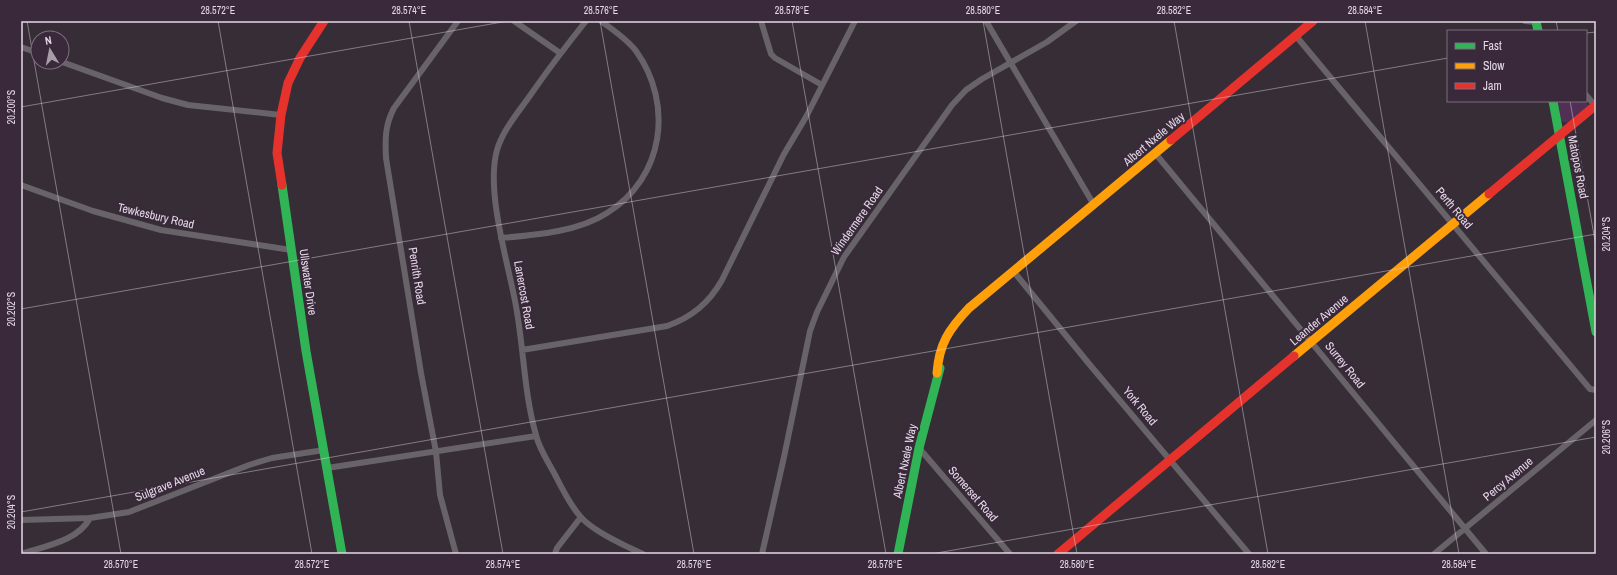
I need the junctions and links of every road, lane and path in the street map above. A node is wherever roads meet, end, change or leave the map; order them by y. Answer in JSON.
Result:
{"nodes":[{"id":1,"x":324,"y":21,"type":"edge"},
{"id":2,"x":458,"y":21,"type":"edge"},
{"id":3,"x":514,"y":21,"type":"edge"},
{"id":4,"x":586,"y":21,"type":"edge"},
{"id":5,"x":601,"y":21,"type":"edge"},
{"id":6,"x":760,"y":21,"type":"edge"},
{"id":7,"x":855,"y":21,"type":"edge"},
{"id":8,"x":986,"y":21,"type":"edge"},
{"id":9,"x":1076,"y":21,"type":"edge"},
{"id":10,"x":1313,"y":21,"type":"edge"},
{"id":11,"x":1525,"y":21,"type":"edge"},
{"id":12,"x":1536,"y":25,"type":"edge"},
{"id":13,"x":1296,"y":36,"type":"junction"},
{"id":14,"x":560,"y":53,"type":"junction"},
{"id":15,"x":1011,"y":63,"type":"junction"},
{"id":16,"x":70,"y":65,"type":"edge"},
{"id":17,"x":822,"y":85,"type":"junction"},
{"id":18,"x":1587,"y":96,"type":"edge"},
{"id":19,"x":1553,"y":102,"type":"edge"},
{"id":20,"x":1596,"y":106,"type":"edge"},
{"id":21,"x":280,"y":115,"type":"junction"},
{"id":22,"x":1560,"y":136,"type":"junction"},
{"id":23,"x":1155,"y":154,"type":"junction"},
{"id":24,"x":21,"y":186,"type":"edge"},
{"id":25,"x":1094,"y":205,"type":"junction"},
{"id":26,"x":1453,"y":224,"type":"junction"},
{"id":27,"x":501,"y":238,"type":"junction"},
{"id":28,"x":291,"y":250,"type":"junction"},
{"id":29,"x":1012,"y":274,"type":"junction"},
{"id":30,"x":1596,"y":332,"type":"edge"},
{"id":31,"x":1312,"y":341,"type":"junction"},
{"id":32,"x":522,"y":350,"type":"junction"},
{"id":33,"x":1596,"y":390,"type":"edge"},
{"id":34,"x":1596,"y":420,"type":"edge"},
{"id":35,"x":536,"y":436,"type":"junction"},
{"id":36,"x":919,"y":448,"type":"junction"},
{"id":37,"x":324,"y":450,"type":"junction"},
{"id":38,"x":436,"y":452,"type":"junction"},
{"id":39,"x":1170,"y":459,"type":"junction"},
{"id":40,"x":327,"y":468,"type":"junction"},
{"id":41,"x":580,"y":517,"type":"junction"},
{"id":42,"x":90,"y":518,"type":"junction"},
{"id":43,"x":21,"y":520,"type":"edge"},
{"id":44,"x":1465,"y":529,"type":"junction"},
{"id":45,"x":21,"y":554,"type":"edge"},
{"id":46,"x":342,"y":554,"type":"edge"},
{"id":47,"x":456,"y":554,"type":"edge"},
{"id":48,"x":555,"y":554,"type":"edge"},
{"id":49,"x":643,"y":554,"type":"edge"},
{"id":50,"x":762,"y":554,"type":"edge"},
{"id":51,"x":898,"y":554,"type":"edge"},
{"id":52,"x":1010,"y":554,"type":"edge"},
{"id":53,"x":1058,"y":554,"type":"edge"},
{"id":54,"x":1249,"y":554,"type":"edge"},
{"id":55,"x":1434,"y":554,"type":"edge"},
{"id":56,"x":1486,"y":554,"type":"edge"}],
"edges":[{"from":1,"to":21,"type":"street","name":"Ullswater Drive"},
{"from":2,"to":38,"type":"street","name":"Penrith Road"},
{"from":3,"to":14,"type":"street"},
{"from":4,"to":14,"type":"street","name":"Lanercost Road"},
{"from":5,"to":27,"type":"street"},
{"from":6,"to":17,"type":"street"},
{"from":7,"to":17,"type":"street"},
{"from":8,"to":15,"type":"street"},
{"from":9,"to":15,"type":"street","name":"Windermere Road"},
{"from":10,"to":13,"type":"street","name":"Albert Nxele Way"},
{"from":11,"to":12,"type":"street"},
{"from":13,"to":23,"type":"street","name":"Albert Nxele Way"},
{"from":13,"to":26,"type":"street","name":"Perth Road"},
{"from":14,"to":27,"type":"street","name":"Lanercost Road"},
{"from":15,"to":25,"type":"street"},
{"from":15,"to":50,"type":"street","name":"Windermere Road"},
{"from":16,"to":21,"type":"street"},
{"from":17,"to":32,"type":"street"},
{"from":18,"to":20,"type":"street"},
{"from":19,"to":22,"type":"street","name":"Matopos Road"},
{"from":20,"to":22,"type":"street","name":"Leander Avenue"},
{"from":21,"to":28,"type":"street","name":"Ullswater Drive"},
{"from":22,"to":26,"type":"street","name":"Leander Avenue"},
{"from":22,"to":30,"type":"street","name":"Matopos Road"},
{"from":23,"to":25,"type":"street","name":"Albert Nxele Way"},
{"from":23,"to":31,"type":"street","name":"Surrey Road"},
{"from":24,"to":28,"type":"street","name":"Tewkesbury Road"},
{"from":25,"to":29,"type":"street","name":"Albert Nxele Way"},
{"from":26,"to":31,"type":"street","name":"Leander Avenue"},
{"from":26,"to":33,"type":"street","name":"Perth Road"},
{"from":27,"to":32,"type":"street","name":"Lanercost Road"},
{"from":28,"to":37,"type":"street","name":"Ullswater Drive"},
{"from":29,"to":36,"type":"street","name":"Albert Nxele Way"},
{"from":29,"to":39,"type":"street","name":"York Road"},
{"from":31,"to":39,"type":"street","name":"Leander Avenue"},
{"from":31,"to":44,"type":"street","name":"Surrey Road"},
{"from":32,"to":35,"type":"street","name":"Lanercost Road"},
{"from":34,"to":44,"type":"street","name":"Percy Avenue"},
{"from":35,"to":38,"type":"street"},
{"from":35,"to":41,"type":"street","name":"Lanercost Road"},
{"from":36,"to":51,"type":"street","name":"Albert Nxele Way"},
{"from":36,"to":52,"type":"street","name":"Somerset Road"},
{"from":37,"to":40,"type":"street","name":"Ullswater Drive"},
{"from":37,"to":42,"type":"street","name":"Sulgrave Avenue"},
{"from":38,"to":40,"type":"street"},
{"from":38,"to":47,"type":"street","name":"Penrith Road"},
{"from":39,"to":53,"type":"street","name":"Leander Avenue"},
{"from":39,"to":54,"type":"street","name":"York Road"},
{"from":40,"to":46,"type":"street","name":"Ullswater Drive"},
{"from":41,"to":48,"type":"street"},
{"from":41,"to":49,"type":"street","name":"Lanercost Road"},
{"from":42,"to":43,"type":"street","name":"Sulgrave Avenue"},
{"from":42,"to":45,"type":"street"},
{"from":44,"to":55,"type":"street","name":"Percy Avenue"},
{"from":44,"to":56,"type":"street","name":"Surrey Road"}]}
